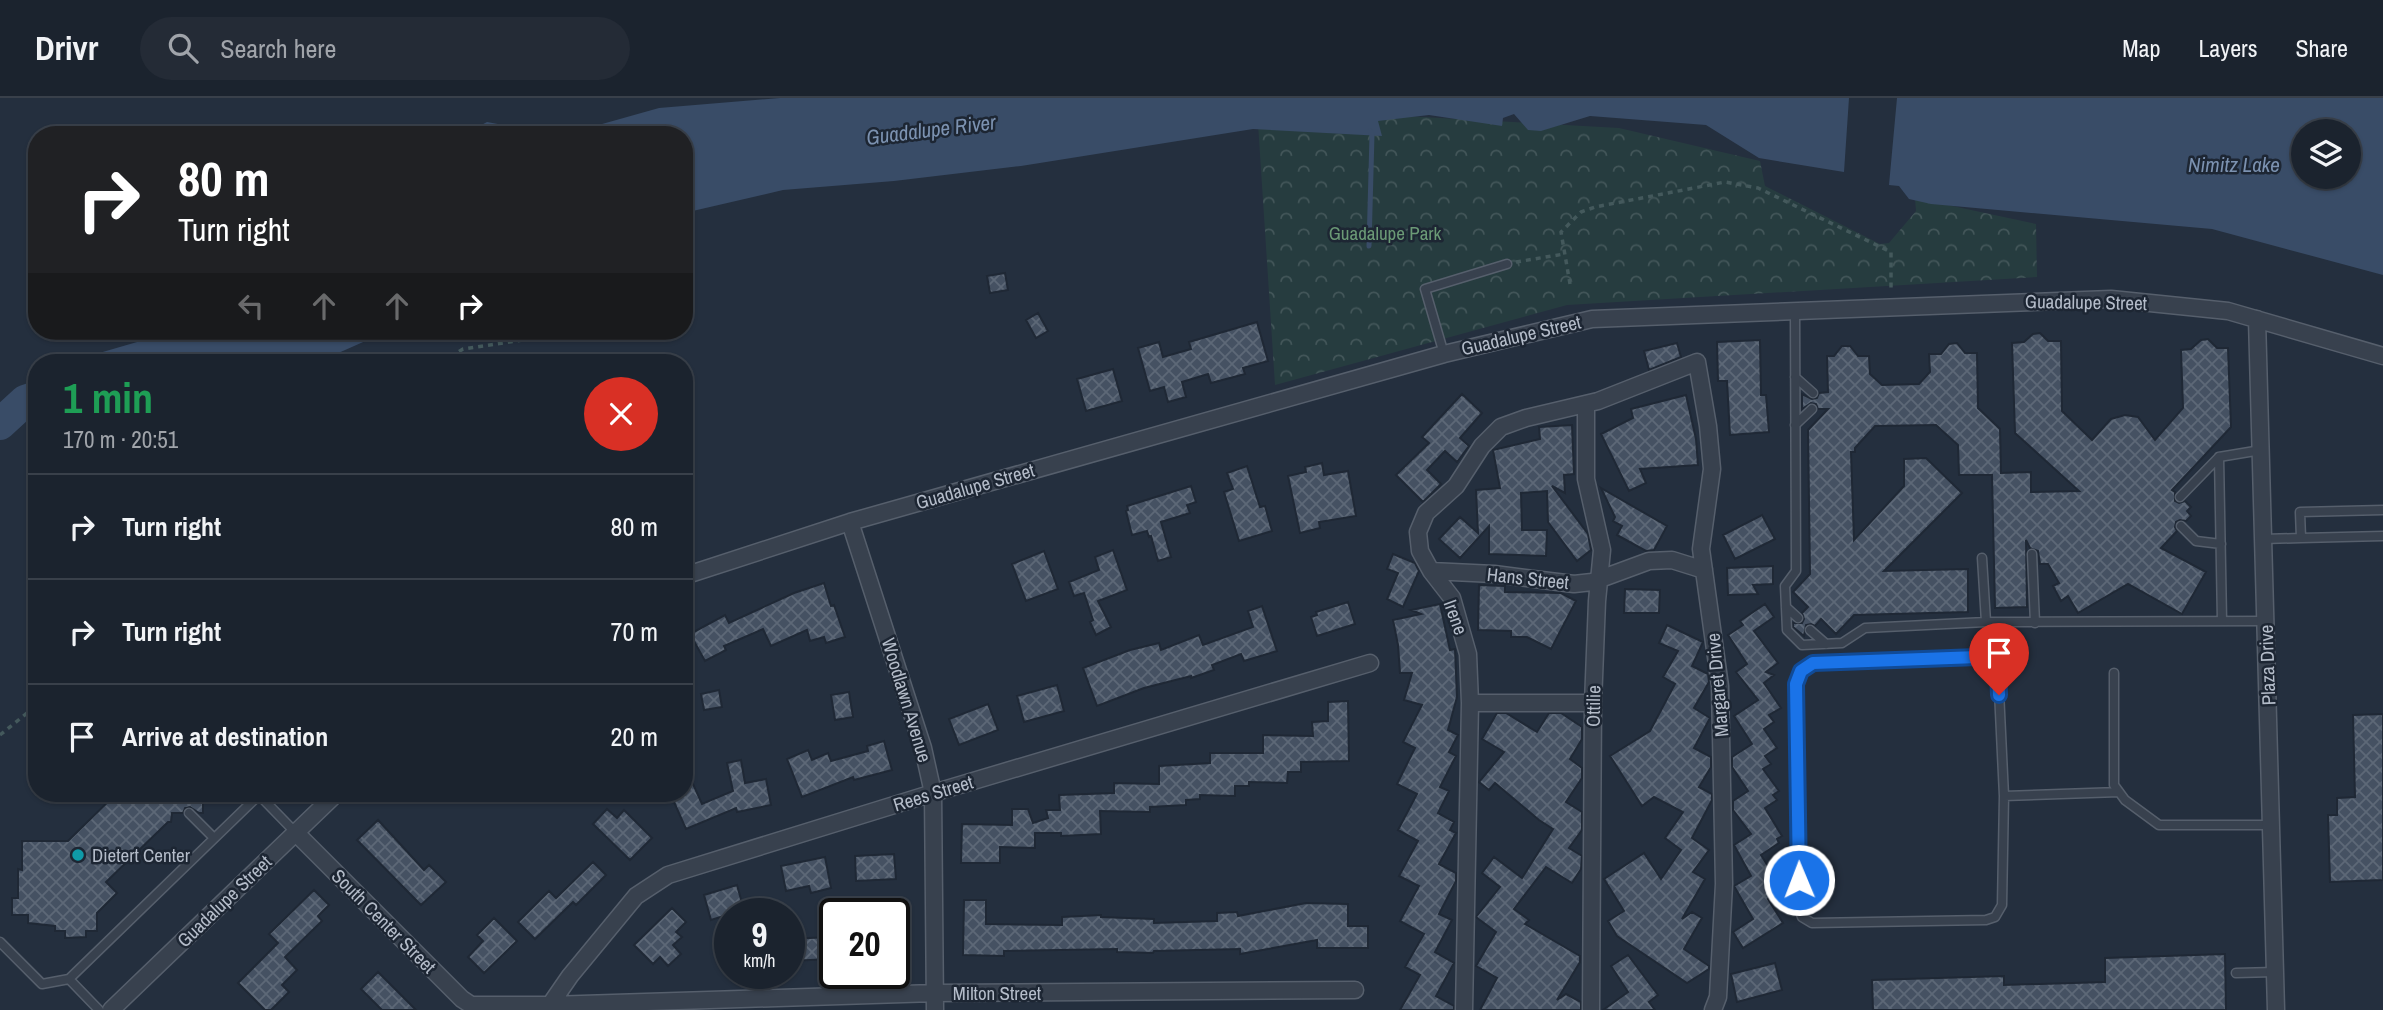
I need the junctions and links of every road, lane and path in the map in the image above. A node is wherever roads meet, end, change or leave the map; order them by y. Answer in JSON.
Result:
{"nodes":[{"id":1,"x":1564,"y":254,"type":"junction"},
{"id":2,"x":1507,"y":264,"type":"joint"},
{"id":3,"x":1570,"y":284,"type":"dead end"},
{"id":4,"x":1891,"y":305,"type":"junction"},
{"id":5,"x":1795,"y":309,"type":"junction"},
{"id":6,"x":2257,"y":319,"type":"junction"},
{"id":7,"x":522,"y":340,"type":"edge"},
{"id":8,"x":455,"y":354,"type":"edge"},
{"id":9,"x":1444,"y":354,"type":"junction"},
{"id":10,"x":2383,"y":356,"type":"edge"},
{"id":11,"x":1697,"y":362,"type":"joint"},
{"id":12,"x":1795,"y":377,"type":"junction"},
{"id":13,"x":1813,"y":393,"type":"dead end"},
{"id":14,"x":1586,"y":405,"type":"junction"},
{"id":15,"x":1812,"y":410,"type":"dead end"},
{"id":16,"x":1795,"y":425,"type":"junction"},
{"id":17,"x":2261,"y":450,"type":"junction"},
{"id":18,"x":2220,"y":457,"type":"junction"},
{"id":19,"x":2180,"y":497,"type":"dead end"},
{"id":20,"x":2383,"y":510,"type":"edge"},
{"id":21,"x":850,"y":522,"type":"junction"},
{"id":22,"x":2181,"y":526,"type":"dead end"},
{"id":23,"x":2383,"y":536,"type":"edge"},
{"id":24,"x":2301,"y":538,"type":"junction"},
{"id":25,"x":2263,"y":539,"type":"junction"},
{"id":26,"x":2221,"y":544,"type":"junction"},
{"id":27,"x":2032,"y":554,"type":"dead end"},
{"id":28,"x":1982,"y":558,"type":"dead end"},
{"id":29,"x":1704,"y":570,"type":"junction"},
{"id":30,"x":1431,"y":571,"type":"junction"},
{"id":31,"x":693,"y":573,"type":"edge"},
{"id":32,"x":1600,"y":580,"type":"junction"},
{"id":33,"x":1786,"y":607,"type":"junction"},
{"id":34,"x":1798,"y":618,"type":"dead end"},
{"id":35,"x":2222,"y":621,"type":"junction"},
{"id":36,"x":2266,"y":621,"type":"junction"},
{"id":37,"x":1986,"y":622,"type":"junction"},
{"id":38,"x":2035,"y":623,"type":"junction"},
{"id":39,"x":1811,"y":630,"type":"dead end"},
{"id":40,"x":1826,"y":644,"type":"junction"},
{"id":41,"x":1370,"y":663,"type":"dead end"},
{"id":42,"x":2114,"y":673,"type":"dead end"},
{"id":43,"x":1593,"y":702,"type":"junction"},
{"id":44,"x":1470,"y":703,"type":"junction"},
{"id":45,"x":28,"y":712,"type":"edge"},
{"id":46,"x":0,"y":735,"type":"edge"},
{"id":47,"x":2119,"y":792,"type":"junction"},
{"id":48,"x":933,"y":793,"type":"junction"},
{"id":49,"x":2004,"y":796,"type":"junction"},
{"id":50,"x":251,"y":802,"type":"edge"},
{"id":51,"x":267,"y":802,"type":"edge"},
{"id":52,"x":328,"y":802,"type":"edge"},
{"id":53,"x":189,"y":813,"type":"dead end"},
{"id":54,"x":2272,"y":825,"type":"junction"},
{"id":55,"x":296,"y":833,"type":"junction"},
{"id":56,"x":215,"y":838,"type":"junction"},
{"id":57,"x":0,"y":942,"type":"edge"},
{"id":58,"x":2275,"y":972,"type":"junction"},
{"id":59,"x":2236,"y":974,"type":"dead end"},
{"id":60,"x":69,"y":979,"type":"junction"},
{"id":61,"x":1355,"y":990,"type":"dead end"},
{"id":62,"x":935,"y":993,"type":"junction"},
{"id":63,"x":550,"y":1005,"type":"junction"},
{"id":64,"x":471,"y":1007,"type":"edge"},
{"id":65,"x":99,"y":1010,"type":"edge"},
{"id":66,"x":111,"y":1010,"type":"edge"},
{"id":67,"x":935,"y":1010,"type":"edge"},
{"id":68,"x":1464,"y":1010,"type":"edge"},
{"id":69,"x":1591,"y":1010,"type":"edge"},
{"id":70,"x":1713,"y":1010,"type":"edge"},
{"id":71,"x":2276,"y":1010,"type":"edge"}],
"edges":[{"from":1,"to":2,"type":"path"},
{"from":1,"to":3,"type":"path"},
{"from":1,"to":4,"type":"path"},
{"from":2,"to":9,"type":"lane"},
{"from":4,"to":5,"type":"street","name":"Guadalupe Street"},
{"from":4,"to":6,"type":"street","name":"Guadalupe Street"},
{"from":5,"to":9,"type":"street","name":"Guadalupe Street"},
{"from":5,"to":12,"type":"lane"},
{"from":6,"to":10,"type":"street","name":"Guadalupe Street"},
{"from":6,"to":17,"type":"street","name":"Plaza Drive"},
{"from":7,"to":8,"type":"path"},
{"from":9,"to":21,"type":"street","name":"Guadalupe Street"},
{"from":11,"to":14,"type":"street","name":"Irene"},
{"from":11,"to":29,"type":"street","name":"Margaret Drive"},
{"from":12,"to":13,"type":"lane"},
{"from":12,"to":16,"type":"lane"},
{"from":14,"to":30,"type":"street","name":"Irene"},
{"from":14,"to":32,"type":"street","name":"Ottilie"},
{"from":15,"to":16,"type":"lane"},
{"from":16,"to":33,"type":"lane"},
{"from":17,"to":18,"type":"lane"},
{"from":17,"to":25,"type":"street","name":"Plaza Drive"},
{"from":18,"to":19,"type":"lane"},
{"from":18,"to":26,"type":"lane"},
{"from":20,"to":24,"type":"lane"},
{"from":21,"to":31,"type":"street","name":"Guadalupe Street"},
{"from":21,"to":48,"type":"street","name":"Woodlawn Avenue"},
{"from":22,"to":26,"type":"lane"},
{"from":23,"to":24,"type":"lane"},
{"from":24,"to":25,"type":"lane"},
{"from":25,"to":36,"type":"street","name":"Plaza Drive"},
{"from":26,"to":35,"type":"lane"},
{"from":27,"to":38,"type":"lane"},
{"from":28,"to":37,"type":"lane"},
{"from":29,"to":32,"type":"street","name":"Hans Street"},
{"from":29,"to":70,"type":"street","name":"Margaret Drive"},
{"from":30,"to":32,"type":"street","name":"Hans Street"},
{"from":30,"to":44,"type":"street","name":"Irene"},
{"from":32,"to":43,"type":"street","name":"Ottilie"},
{"from":33,"to":34,"type":"lane"},
{"from":33,"to":40,"type":"lane"},
{"from":35,"to":36,"type":"lane"},
{"from":35,"to":38,"type":"lane"},
{"from":36,"to":54,"type":"street","name":"Plaza Drive"},
{"from":37,"to":38,"type":"lane"},
{"from":37,"to":40,"type":"lane"},
{"from":39,"to":40,"type":"lane"},
{"from":41,"to":48,"type":"street","name":"Rees Street"},
{"from":42,"to":47,"type":"lane"},
{"from":43,"to":44,"type":"street"},
{"from":43,"to":69,"type":"street","name":"Ottilie"},
{"from":44,"to":68,"type":"street","name":"Irene"},
{"from":45,"to":46,"type":"path"},
{"from":47,"to":49,"type":"lane"},
{"from":47,"to":54,"type":"lane"},
{"from":48,"to":62,"type":"street","name":"Woodlawn Avenue"},
{"from":48,"to":63,"type":"street","name":"Rees Street"},
{"from":49,"to":49,"type":"lane"},
{"from":50,"to":56,"type":"lane"},
{"from":51,"to":55,"type":"lane"},
{"from":52,"to":55,"type":"street","name":"Guadalupe Street"},
{"from":53,"to":56,"type":"lane"},
{"from":54,"to":58,"type":"street","name":"Plaza Drive"},
{"from":55,"to":64,"type":"street","name":"South Center Street"},
{"from":55,"to":66,"type":"street","name":"Guadalupe Street"},
{"from":56,"to":60,"type":"lane"},
{"from":57,"to":60,"type":"lane"},
{"from":58,"to":59,"type":"lane"},
{"from":58,"to":71,"type":"street","name":"Plaza Drive"},
{"from":60,"to":65,"type":"lane"},
{"from":61,"to":62,"type":"street","name":"Milton Street"},
{"from":62,"to":63,"type":"street","name":"Milton Street"},
{"from":62,"to":67,"type":"street","name":"Woodlawn Avenue"},
{"from":63,"to":64,"type":"street","name":"Milton Street"}]}
